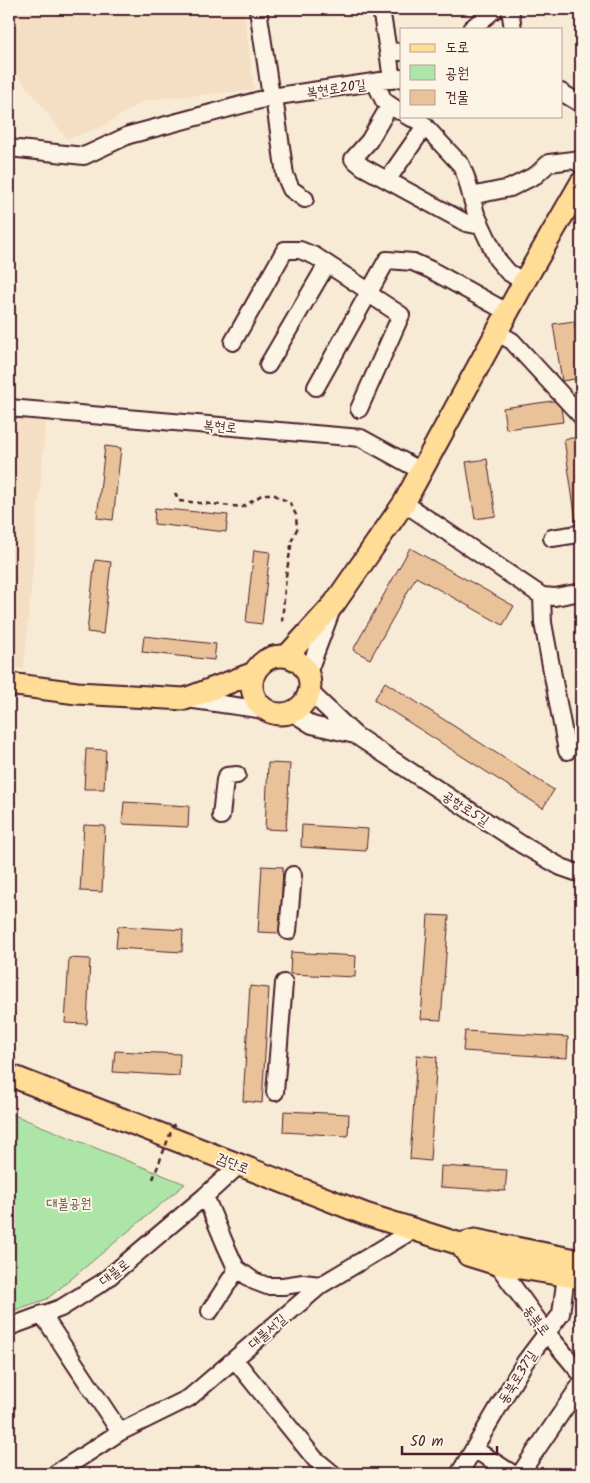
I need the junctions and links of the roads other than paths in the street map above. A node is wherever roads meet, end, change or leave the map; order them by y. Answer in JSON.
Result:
{"nodes":[{"id":1,"x":258,"y":9,"type":"edge"},
{"id":2,"x":381,"y":9,"type":"edge"},
{"id":3,"x":510,"y":9,"type":"edge"},
{"id":4,"x":490,"y":10,"type":"edge"},
{"id":5,"x":472,"y":28,"type":"edge"},
{"id":6,"x":512,"y":28,"type":"edge"},
{"id":7,"x":395,"y":51,"type":"edge"},
{"id":8,"x":397,"y":79,"type":"edge"},
{"id":9,"x":375,"y":82,"type":"junction"},
{"id":10,"x":562,"y":93,"type":"edge"},
{"id":11,"x":273,"y":97,"type":"junction"},
{"id":12,"x":581,"y":104,"type":"edge"},
{"id":13,"x":396,"y":109,"type":"edge"},
{"id":14,"x":412,"y":118,"type":"edge"},
{"id":15,"x":425,"y":126,"type":"junction"},
{"id":16,"x":9,"y":148,"type":"edge"},
{"id":17,"x":581,"y":164,"type":"edge"},
{"id":18,"x":388,"y":179,"type":"junction"},
{"id":19,"x":581,"y":183,"type":"edge"},
{"id":20,"x":471,"y":196,"type":"junction"},
{"id":21,"x":305,"y":199,"type":"dead end"},
{"id":22,"x":481,"y":226,"type":"junction"},
{"id":23,"x":327,"y":264,"type":"junction"},
{"id":24,"x":524,"y":282,"type":"junction"},
{"id":25,"x":370,"y":293,"type":"junction"},
{"id":26,"x":508,"y":312,"type":"junction"},
{"id":27,"x":496,"y":332,"type":"junction"},
{"id":28,"x":233,"y":342,"type":"dead end"},
{"id":29,"x":268,"y":365,"type":"dead end"},
{"id":30,"x":316,"y":387,"type":"dead end"},
{"id":31,"x":9,"y":408,"type":"edge"},
{"id":32,"x":359,"y":409,"type":"dead end"},
{"id":33,"x":581,"y":416,"type":"edge"},
{"id":34,"x":423,"y":472,"type":"junction"},
{"id":35,"x":404,"y":503,"type":"junction"},
{"id":36,"x":578,"y":534,"type":"dead end"},
{"id":37,"x":552,"y":538,"type":"dead end"},
{"id":38,"x":581,"y":592,"type":"edge"},
{"id":39,"x":542,"y":596,"type":"junction"},
{"id":40,"x":334,"y":604,"type":"junction"},
{"id":41,"x":287,"y":656,"type":"junction"},
{"id":42,"x":254,"y":673,"type":"junction"},
{"id":43,"x":309,"y":682,"type":"junction"},
{"id":44,"x":9,"y":684,"type":"edge"},
{"id":45,"x":185,"y":699,"type":"junction"},
{"id":46,"x":264,"y":710,"type":"junction"},
{"id":47,"x":293,"y":713,"type":"junction"},
{"id":48,"x":355,"y":734,"type":"junction"},
{"id":49,"x":567,"y":752,"type":"dead end"},
{"id":50,"x":237,"y":775,"type":"dead end"},
{"id":51,"x":221,"y":816,"type":"dead end"},
{"id":52,"x":581,"y":874,"type":"edge"},
{"id":53,"x":293,"y":875,"type":"dead end"},
{"id":54,"x":288,"y":931,"type":"dead end"},
{"id":55,"x":284,"y":983,"type":"dead end"},
{"id":56,"x":9,"y":1075,"type":"edge"},
{"id":57,"x":274,"y":1092,"type":"dead end"},
{"id":58,"x":238,"y":1166,"type":"junction"},
{"id":59,"x":205,"y":1196,"type":"junction"},
{"id":60,"x":415,"y":1229,"type":"junction"},
{"id":61,"x":460,"y":1244,"type":"junction"},
{"id":62,"x":581,"y":1261,"type":"edge"},
{"id":63,"x":497,"y":1264,"type":"junction"},
{"id":64,"x":237,"y":1268,"type":"junction"},
{"id":65,"x":573,"y":1277,"type":"edge"},
{"id":66,"x":321,"y":1285,"type":"junction"},
{"id":67,"x":210,"y":1311,"type":"dead end"},
{"id":68,"x":42,"y":1314,"type":"junction"},
{"id":69,"x":9,"y":1327,"type":"edge"},
{"id":70,"x":547,"y":1333,"type":"junction"},
{"id":71,"x":234,"y":1360,"type":"junction"},
{"id":72,"x":581,"y":1374,"type":"edge"},
{"id":73,"x":581,"y":1384,"type":"edge"},
{"id":74,"x":120,"y":1432,"type":"junction"},
{"id":75,"x":474,"y":1449,"type":"junction"},
{"id":76,"x":327,"y":1473,"type":"edge"},
{"id":77,"x":54,"y":1474,"type":"edge"},
{"id":78,"x":459,"y":1474,"type":"edge"},
{"id":79,"x":513,"y":1474,"type":"edge"},
{"id":80,"x":520,"y":1474,"type":"edge"}],
"edges":[{"from":1,"to":11,"type":"street"},
{"from":2,"to":7,"type":"street"},
{"from":3,"to":6,"type":"street"},
{"from":4,"to":5,"type":"street"},
{"from":7,"to":8,"type":"street"},
{"from":8,"to":9,"type":"street","name":"복현로20길"},
{"from":9,"to":11,"type":"street","name":"복현로20길"},
{"from":9,"to":13,"type":"street"},
{"from":10,"to":12,"type":"street"},
{"from":11,"to":16,"type":"street","name":"복현로20길"},
{"from":11,"to":21,"type":"street"},
{"from":13,"to":18,"type":"street"},
{"from":14,"to":15,"type":"street"},
{"from":15,"to":18,"type":"street"},
{"from":15,"to":20,"type":"street"},
{"from":17,"to":20,"type":"street"},
{"from":18,"to":22,"type":"street"},
{"from":19,"to":24,"type":"main road"},
{"from":20,"to":22,"type":"street"},
{"from":22,"to":24,"type":"street"},
{"from":23,"to":25,"type":"street"},
{"from":23,"to":28,"type":"street"},
{"from":23,"to":29,"type":"street"},
{"from":24,"to":26,"type":"main road"},
{"from":25,"to":26,"type":"street"},
{"from":25,"to":30,"type":"street"},
{"from":25,"to":32,"type":"street"},
{"from":26,"to":27,"type":"main road"},
{"from":27,"to":33,"type":"street"},
{"from":27,"to":34,"type":"main road"},
{"from":31,"to":34,"type":"street","name":"복현로"},
{"from":34,"to":35,"type":"main road"},
{"from":35,"to":39,"type":"street"},
{"from":35,"to":40,"type":"main road"},
{"from":36,"to":37,"type":"street"},
{"from":38,"to":39,"type":"street"},
{"from":39,"to":49,"type":"street"},
{"from":40,"to":41,"type":"main road"},
{"from":40,"to":43,"type":"street"},
{"from":41,"to":42,"type":"main road"},
{"from":41,"to":43,"type":"main road"},
{"from":42,"to":45,"type":"main road"},
{"from":42,"to":46,"type":"main road"},
{"from":43,"to":47,"type":"main road"},
{"from":43,"to":48,"type":"street"},
{"from":44,"to":45,"type":"main road"},
{"from":45,"to":46,"type":"street"},
{"from":46,"to":47,"type":"main road"},
{"from":47,"to":48,"type":"street"},
{"from":48,"to":52,"type":"street","name":"공항로5길"},
{"from":50,"to":51,"type":"street"},
{"from":53,"to":54,"type":"street"},
{"from":55,"to":57,"type":"street"},
{"from":56,"to":58,"type":"main road","name":"검단로"},
{"from":58,"to":59,"type":"street","name":"대불로"},
{"from":58,"to":60,"type":"main road","name":"검단로"},
{"from":59,"to":64,"type":"street"},
{"from":59,"to":68,"type":"street","name":"대불로"},
{"from":60,"to":61,"type":"main road","name":"검단로"},
{"from":60,"to":66,"type":"street","name":"대불서길"},
{"from":61,"to":62,"type":"main road","name":"검단로"},
{"from":61,"to":63,"type":"main road","name":"검단로"},
{"from":63,"to":65,"type":"main road","name":"검단로"},
{"from":63,"to":70,"type":"street","name":"동북로"},
{"from":64,"to":66,"type":"street"},
{"from":64,"to":67,"type":"street"},
{"from":65,"to":70,"type":"street","name":"동북로37길"},
{"from":66,"to":71,"type":"street","name":"대불서길"},
{"from":68,"to":69,"type":"street","name":"대불로"},
{"from":68,"to":74,"type":"street"},
{"from":70,"to":72,"type":"street","name":"동북로"},
{"from":70,"to":75,"type":"street","name":"동북로37길"},
{"from":71,"to":74,"type":"street","name":"대불서길"},
{"from":71,"to":76,"type":"street"},
{"from":73,"to":80,"type":"street"},
{"from":74,"to":77,"type":"street","name":"대불서길"},
{"from":75,"to":78,"type":"street","name":"동북로37길"},
{"from":75,"to":79,"type":"street"}]}
